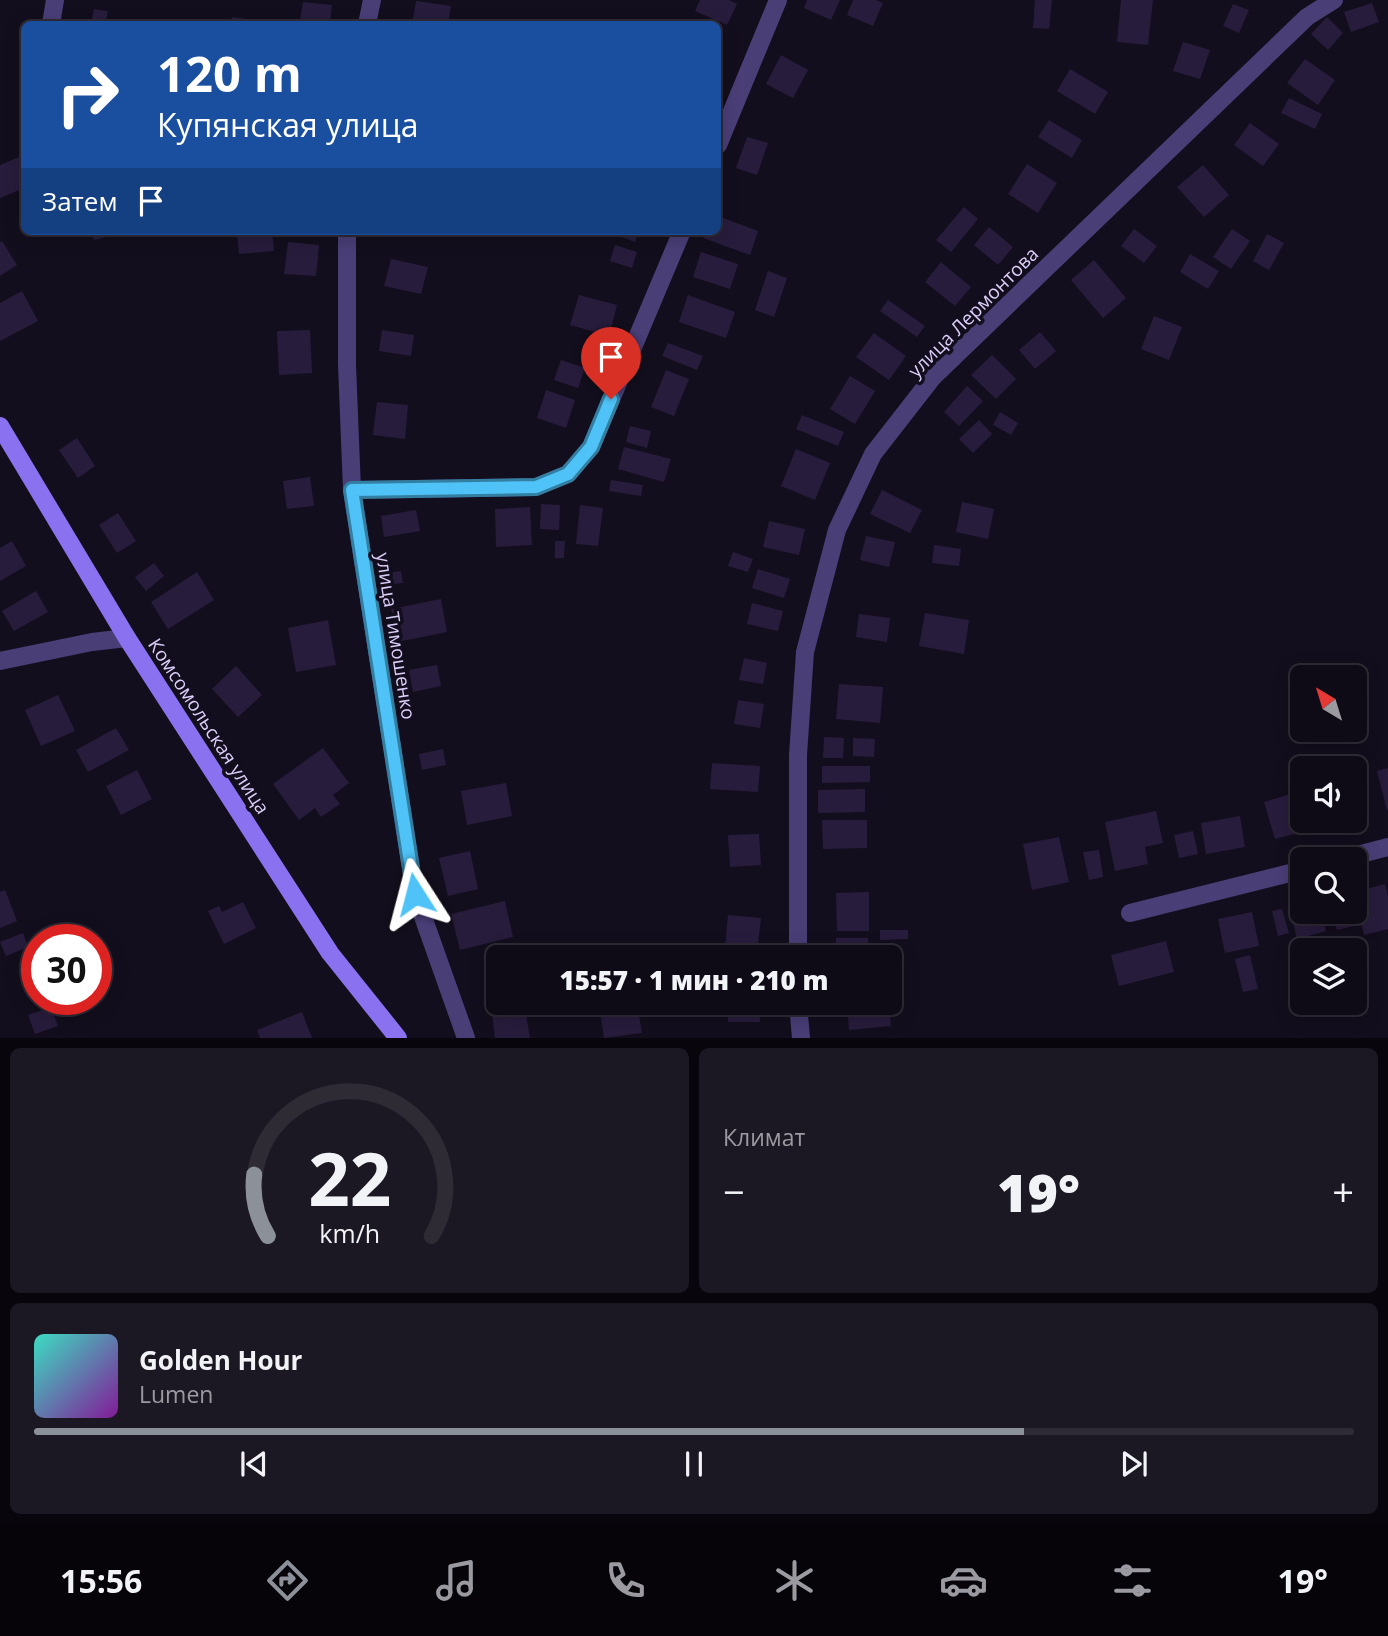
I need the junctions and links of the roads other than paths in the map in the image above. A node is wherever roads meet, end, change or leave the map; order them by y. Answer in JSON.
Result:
{"nodes":[{"id":1,"x":55,"y":0,"type":"edge"},
{"id":2,"x":372,"y":0,"type":"edge"},
{"id":3,"x":778,"y":0,"type":"edge"},
{"id":4,"x":1334,"y":0,"type":"edge"},
{"id":5,"x":52,"y":21,"type":"edge"},
{"id":6,"x":368,"y":21,"type":"edge"},
{"id":7,"x":721,"y":138,"type":"edge"},
{"id":8,"x":347,"y":235,"type":"edge"},
{"id":9,"x":680,"y":235,"type":"edge"},
{"id":10,"x":0,"y":426,"type":"edge"},
{"id":11,"x":352,"y":490,"type":"junction"},
{"id":12,"x":127,"y":638,"type":"junction"},
{"id":13,"x":0,"y":661,"type":"edge"},
{"id":14,"x":1388,"y":848,"type":"edge"},
{"id":15,"x":1367,"y":853,"type":"edge"},
{"id":16,"x":1290,"y":873,"type":"edge"},
{"id":17,"x":1130,"y":914,"type":"dead end"},
{"id":18,"x":798,"y":945,"type":"edge"},
{"id":19,"x":799,"y":1015,"type":"edge"},
{"id":20,"x":398,"y":1038,"type":"edge"},
{"id":21,"x":466,"y":1038,"type":"edge"},
{"id":22,"x":801,"y":1038,"type":"edge"}],
"edges":[{"from":1,"to":5,"type":"street"},
{"from":2,"to":6,"type":"street"},
{"from":3,"to":7,"type":"street"},
{"from":4,"to":18,"type":"street","name":"улица Лермонтова"},
{"from":8,"to":11,"type":"street","name":"улица Тимошенко"},
{"from":9,"to":11,"type":"street"},
{"from":10,"to":12,"type":"street","name":"Комсомольская улица"},
{"from":11,"to":21,"type":"street","name":"улица Тимошенко"},
{"from":12,"to":13,"type":"street"},
{"from":12,"to":20,"type":"street","name":"Комсомольская улица"},
{"from":14,"to":15,"type":"street"},
{"from":16,"to":17,"type":"street"},
{"from":19,"to":22,"type":"street"}]}
